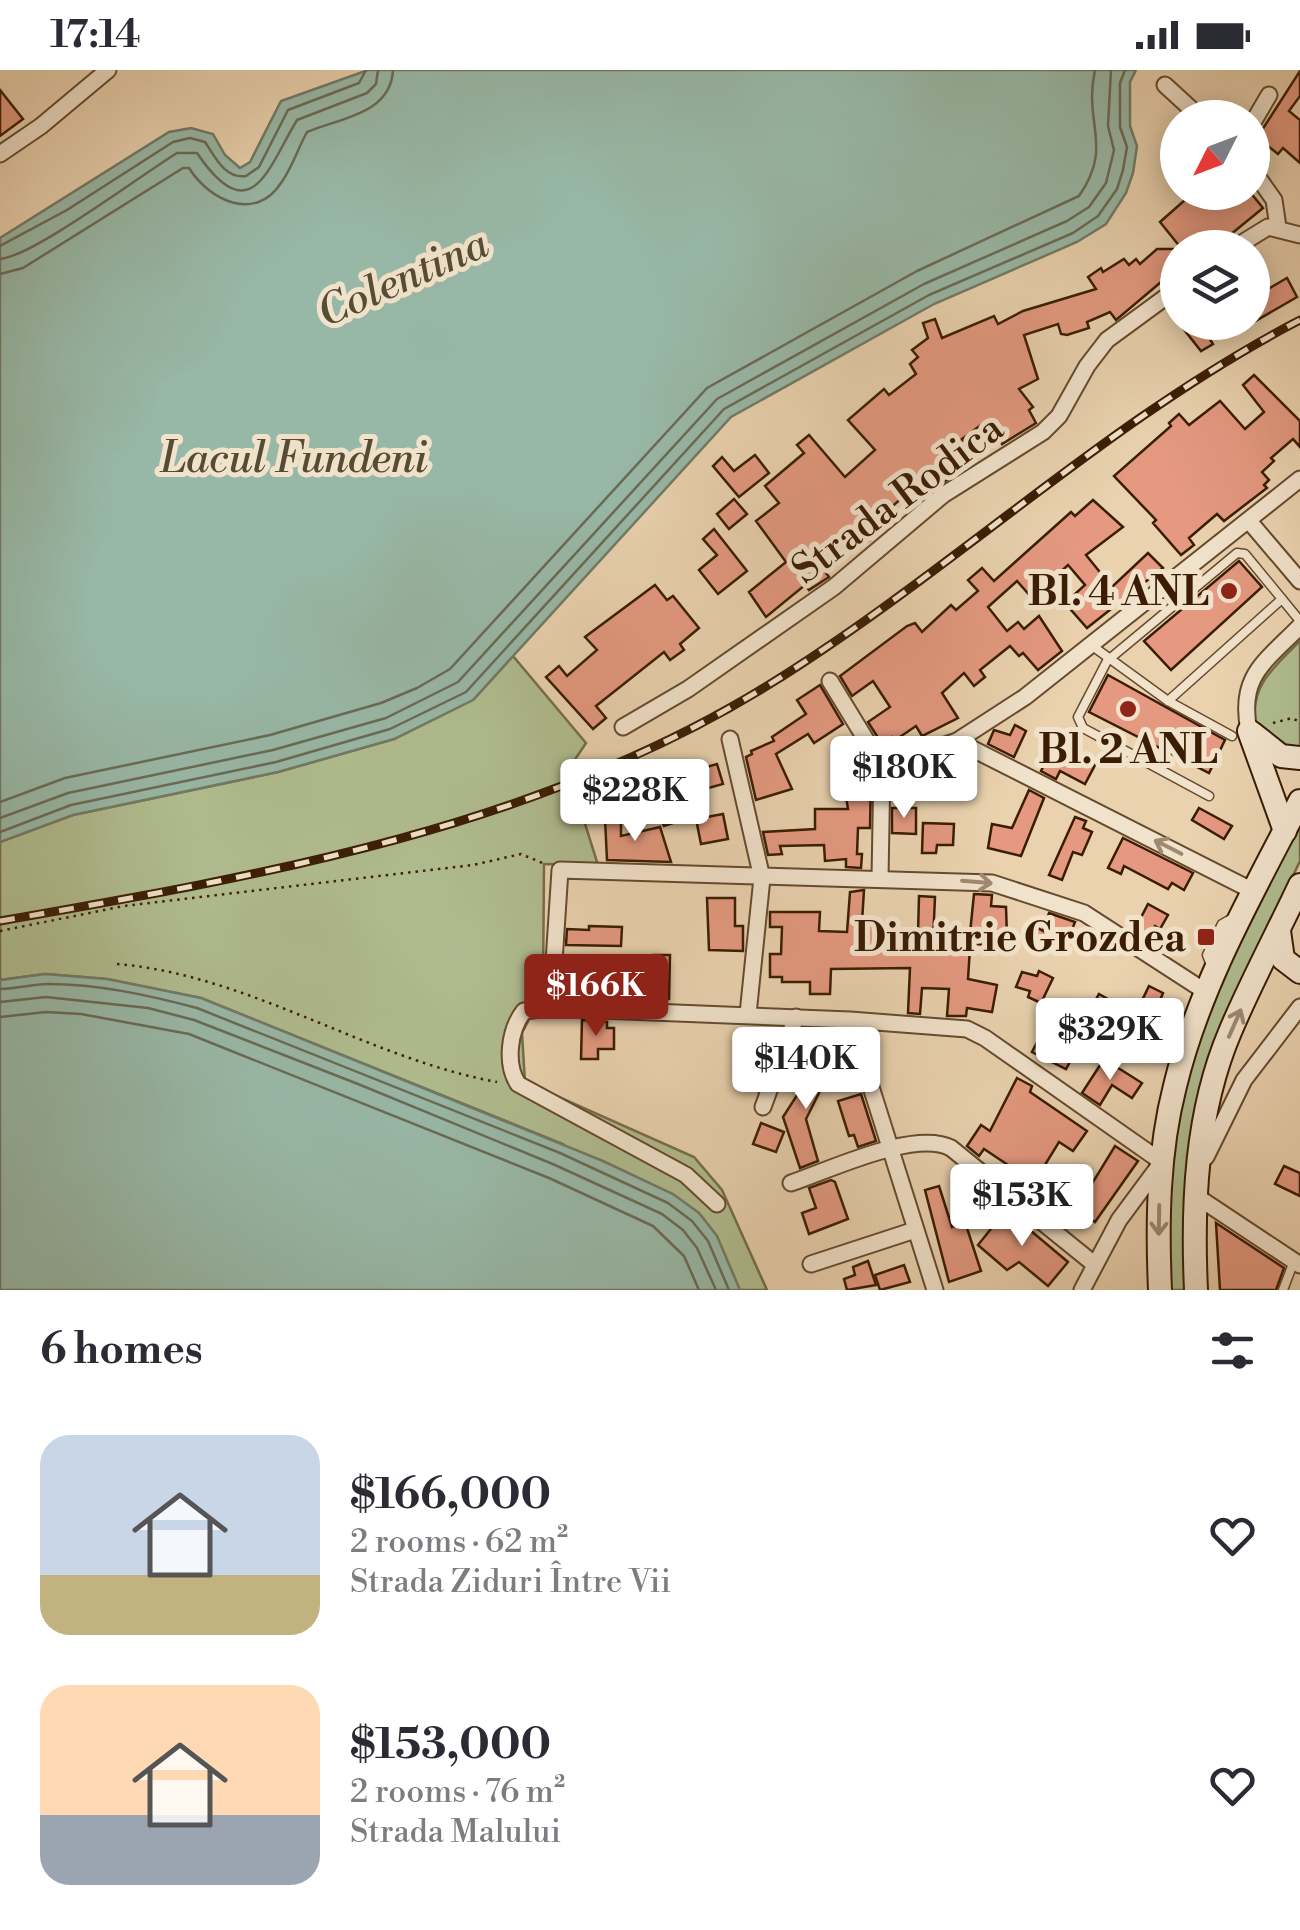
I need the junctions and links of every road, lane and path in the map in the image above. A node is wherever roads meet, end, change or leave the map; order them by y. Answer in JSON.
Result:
{"nodes":[{"id":1,"x":108,"y":70,"type":"edge"},
{"id":2,"x":1165,"y":85,"type":"dead end"},
{"id":3,"x":1269,"y":95,"type":"dead end"},
{"id":4,"x":1181,"y":100,"type":"edge"},
{"id":5,"x":1266,"y":100,"type":"edge"},
{"id":6,"x":0,"y":154,"type":"edge"},
{"id":7,"x":1270,"y":194,"type":"edge"},
{"id":8,"x":1278,"y":227,"type":"junction"},
{"id":9,"x":1267,"y":230,"type":"edge"},
{"id":10,"x":1300,"y":234,"type":"edge"},
{"id":11,"x":1160,"y":301,"type":"edge"},
{"id":12,"x":1300,"y":479,"type":"edge"},
{"id":13,"x":1249,"y":520,"type":"junction"},
{"id":14,"x":1300,"y":581,"type":"edge"},
{"id":15,"x":1282,"y":598,"type":"junction"},
{"id":16,"x":1300,"y":623,"type":"edge"},
{"id":17,"x":1091,"y":645,"type":"junction"},
{"id":18,"x":1107,"y":660,"type":"junction"},
{"id":19,"x":830,"y":681,"type":"dead end"},
{"id":20,"x":1168,"y":700,"type":"junction"},
{"id":21,"x":1300,"y":722,"type":"edge"},
{"id":22,"x":623,"y":727,"type":"dead end"},
{"id":23,"x":1241,"y":734,"type":"junction"},
{"id":24,"x":730,"y":739,"type":"dead end"},
{"id":25,"x":958,"y":741,"type":"junction"},
{"id":26,"x":1300,"y":758,"type":"edge"},
{"id":27,"x":882,"y":766,"type":"junction"},
{"id":28,"x":1209,"y":796,"type":"dead end"},
{"id":29,"x":1300,"y":801,"type":"edge"},
{"id":30,"x":1285,"y":830,"type":"junction"},
{"id":31,"x":560,"y":870,"type":"junction"},
{"id":32,"x":762,"y":878,"type":"junction"},
{"id":33,"x":880,"y":878,"type":"junction"},
{"id":34,"x":1300,"y":885,"type":"edge"},
{"id":35,"x":1256,"y":892,"type":"junction"},
{"id":36,"x":0,"y":931,"type":"edge"},
{"id":37,"x":1279,"y":931,"type":"junction"},
{"id":38,"x":117,"y":964,"type":"dead end"},
{"id":39,"x":1300,"y":972,"type":"edge"},
{"id":40,"x":1210,"y":984,"type":"junction"},
{"id":41,"x":1300,"y":1007,"type":"edge"},
{"id":42,"x":551,"y":1008,"type":"junction"},
{"id":43,"x":748,"y":1014,"type":"junction"},
{"id":44,"x":796,"y":1017,"type":"junction"},
{"id":45,"x":860,"y":1052,"type":"dead end"},
{"id":46,"x":518,"y":1084,"type":"junction"},
{"id":47,"x":763,"y":1107,"type":"dead end"},
{"id":48,"x":889,"y":1150,"type":"junction"},
{"id":49,"x":1162,"y":1162,"type":"junction"},
{"id":50,"x":792,"y":1182,"type":"dead end"},
{"id":51,"x":1196,"y":1188,"type":"junction"},
{"id":52,"x":717,"y":1204,"type":"dead end"},
{"id":53,"x":915,"y":1230,"type":"junction"},
{"id":54,"x":1297,"y":1263,"type":"edge"},
{"id":55,"x":811,"y":1264,"type":"dead end"},
{"id":56,"x":1094,"y":1264,"type":"junction"},
{"id":57,"x":935,"y":1290,"type":"edge"},
{"id":58,"x":1082,"y":1290,"type":"edge"},
{"id":59,"x":1160,"y":1290,"type":"edge"},
{"id":60,"x":1196,"y":1290,"type":"edge"},
{"id":61,"x":1282,"y":1290,"type":"edge"}],
"edges":[{"from":1,"to":6,"type":"street"},
{"from":2,"to":4,"type":"street"},
{"from":3,"to":5,"type":"street"},
{"from":7,"to":8,"type":"street"},
{"from":8,"to":9,"type":"street"},
{"from":8,"to":10,"type":"street"},
{"from":11,"to":22,"type":"street","name":"Strada Rodica"},
{"from":12,"to":13,"type":"street"},
{"from":13,"to":14,"type":"street"},
{"from":13,"to":17,"type":"street"},
{"from":15,"to":16,"type":"lane"},
{"from":15,"to":18,"type":"lane"},
{"from":15,"to":20,"type":"lane"},
{"from":16,"to":23,"type":"street"},
{"from":17,"to":18,"type":"lane"},
{"from":17,"to":25,"type":"street"},
{"from":18,"to":20,"type":"lane"},
{"from":18,"to":28,"type":"lane"},
{"from":19,"to":27,"type":"street"},
{"from":20,"to":23,"type":"lane"},
{"from":21,"to":23,"type":"path"},
{"from":23,"to":26,"type":"main road"},
{"from":23,"to":30,"type":"main road"},
{"from":24,"to":32,"type":"street"},
{"from":25,"to":27,"type":"street"},
{"from":35,"to":25,"type":"street","one_way":true},
{"from":27,"to":33,"type":"street"},
{"from":29,"to":30,"type":"main road"},
{"from":30,"to":35,"type":"main road"},
{"from":31,"to":32,"type":"street"},
{"from":31,"to":36,"type":"path"},
{"from":31,"to":42,"type":"street"},
{"from":32,"to":33,"type":"street"},
{"from":32,"to":43,"type":"street"},
{"from":33,"to":40,"type":"street","one_way":true},
{"from":34,"to":37,"type":"main road"},
{"from":35,"to":40,"type":"main road"},
{"from":37,"to":39,"type":"main road"},
{"from":51,"to":37,"type":"main road","one_way":true},
{"from":38,"to":46,"type":"path"},
{"from":40,"to":49,"type":"main road"},
{"from":41,"to":51,"type":"street"},
{"from":42,"to":43,"type":"street"},
{"from":42,"to":46,"type":"street"},
{"from":43,"to":44,"type":"street"},
{"from":44,"to":47,"type":"street"},
{"from":44,"to":49,"type":"street"},
{"from":45,"to":48,"type":"street"},
{"from":46,"to":52,"type":"street"},
{"from":48,"to":50,"type":"street"},
{"from":48,"to":53,"type":"street"},
{"from":48,"to":56,"type":"street"},
{"from":49,"to":56,"type":"street"},
{"from":49,"to":59,"type":"main road","one_way":true},
{"from":51,"to":54,"type":"street"},
{"from":51,"to":60,"type":"main road"},
{"from":53,"to":55,"type":"street"},
{"from":53,"to":57,"type":"street"},
{"from":54,"to":61,"type":"lane"},
{"from":56,"to":58,"type":"street"}]}
